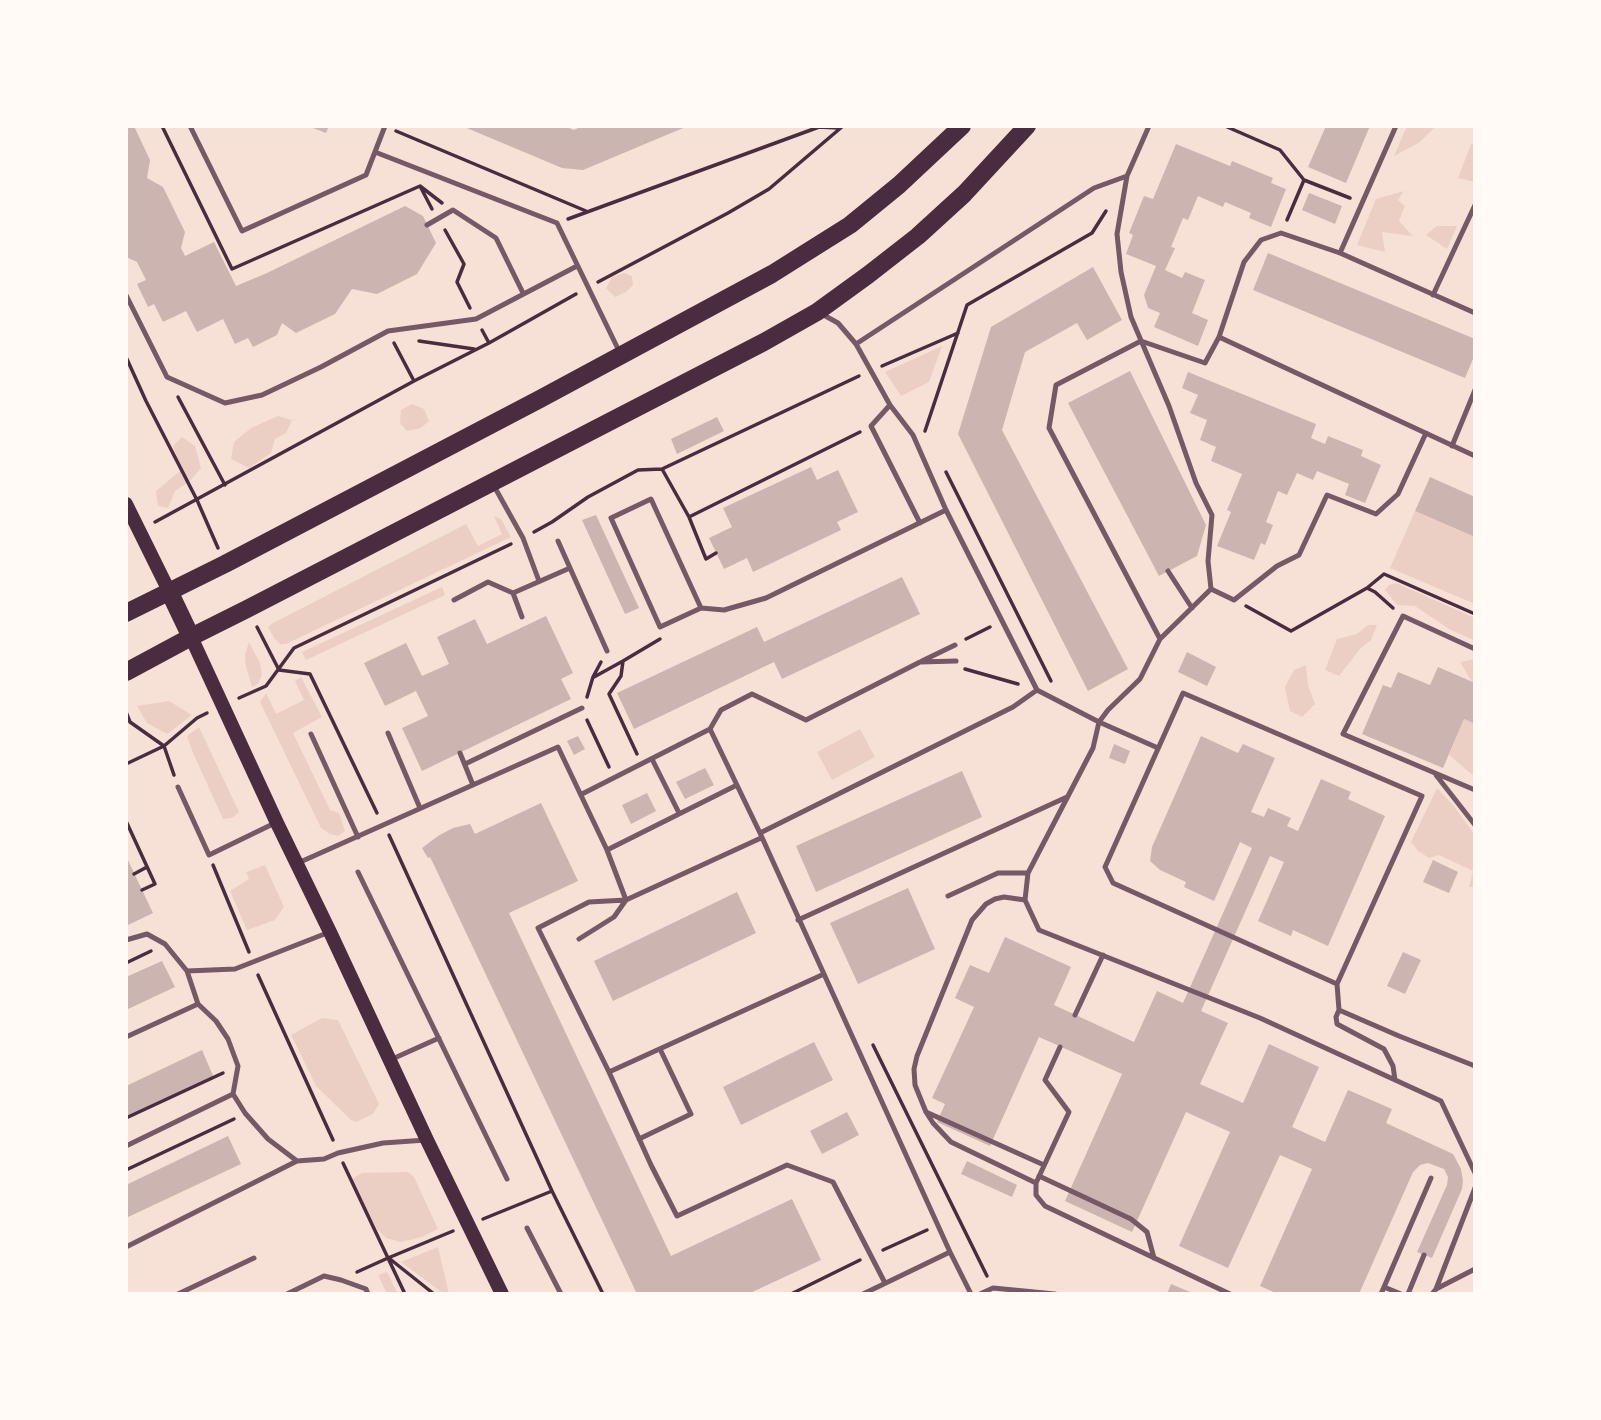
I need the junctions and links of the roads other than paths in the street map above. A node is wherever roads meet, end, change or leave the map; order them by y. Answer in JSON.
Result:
{"nodes":[{"id":1,"x":190,"y":126,"type":"edge"},
{"id":2,"x":385,"y":126,"type":"edge"},
{"id":3,"x":962,"y":126,"type":"edge"},
{"id":4,"x":1027,"y":126,"type":"edge"},
{"id":5,"x":1149,"y":126,"type":"edge"},
{"id":6,"x":1396,"y":126,"type":"edge"},
{"id":7,"x":375,"y":152,"type":"junction"},
{"id":8,"x":1127,"y":176,"type":"junction"},
{"id":9,"x":1475,"y":205,"type":"edge"},
{"id":10,"x":427,"y":225,"type":"dead end"},
{"id":11,"x":1340,"y":253,"type":"junction"},
{"id":12,"x":578,"y":267,"type":"junction"},
{"id":13,"x":523,"y":293,"type":"junction"},
{"id":14,"x":126,"y":295,"type":"edge"},
{"id":15,"x":1433,"y":295,"type":"junction"},
{"id":16,"x":817,"y":312,"type":"junction"},
{"id":17,"x":1475,"y":313,"type":"edge"},
{"id":18,"x":1219,"y":337,"type":"junction"},
{"id":19,"x":1141,"y":341,"type":"junction"},
{"id":20,"x":856,"y":344,"type":"junction"},
{"id":21,"x":622,"y":356,"type":"junction"},
{"id":22,"x":1475,"y":390,"type":"edge"},
{"id":23,"x":890,"y":405,"type":"junction"},
{"id":24,"x":1426,"y":433,"type":"junction"},
{"id":25,"x":1452,"y":446,"type":"junction"},
{"id":26,"x":1475,"y":456,"type":"edge"},
{"id":27,"x":492,"y":483,"type":"junction"},
{"id":28,"x":126,"y":504,"type":"edge"},
{"id":29,"x":946,"y":510,"type":"junction"},
{"id":30,"x":920,"y":523,"type":"junction"},
{"id":31,"x":558,"y":541,"type":"dead end"},
{"id":32,"x":569,"y":568,"type":"junction"},
{"id":33,"x":1168,"y":571,"type":"dead end"},
{"id":34,"x":539,"y":581,"type":"junction"},
{"id":35,"x":1211,"y":589,"type":"junction"},
{"id":36,"x":169,"y":591,"type":"junction"},
{"id":37,"x":513,"y":593,"type":"junction"},
{"id":38,"x":454,"y":600,"type":"dead end"},
{"id":39,"x":701,"y":608,"type":"junction"},
{"id":40,"x":1192,"y":608,"type":"junction"},
{"id":41,"x":126,"y":613,"type":"edge"},
{"id":42,"x":522,"y":617,"type":"dead end"},
{"id":43,"x":191,"y":637,"type":"junction"},
{"id":44,"x":1160,"y":639,"type":"junction"},
{"id":45,"x":955,"y":645,"type":"road end"},
{"id":46,"x":1475,"y":649,"type":"edge"},
{"id":47,"x":607,"y":650,"type":"road end"},
{"id":48,"x":956,"y":661,"type":"road end"},
{"id":49,"x":920,"y":662,"type":"junction"},
{"id":50,"x":126,"y":672,"type":"edge"},
{"id":51,"x":1037,"y":690,"type":"junction"},
{"id":52,"x":582,"y":708,"type":"road end"},
{"id":53,"x":1099,"y":722,"type":"junction"},
{"id":54,"x":710,"y":729,"type":"junction"},
{"id":55,"x":388,"y":733,"type":"dead end"},
{"id":56,"x":311,"y":734,"type":"dead end"},
{"id":57,"x":1158,"y":748,"type":"junction"},
{"id":58,"x":460,"y":753,"type":"dead end"},
{"id":59,"x":652,"y":759,"type":"junction"},
{"id":60,"x":465,"y":764,"type":"junction"},
{"id":61,"x":1434,"y":773,"type":"junction"},
{"id":62,"x":473,"y":785,"type":"junction"},
{"id":63,"x":737,"y":785,"type":"junction"},
{"id":64,"x":178,"y":787,"type":"road end"},
{"id":65,"x":1475,"y":790,"type":"edge"},
{"id":66,"x":582,"y":794,"type":"junction"},
{"id":67,"x":1067,"y":797,"type":"junction"},
{"id":68,"x":420,"y":808,"type":"junction"},
{"id":69,"x":679,"y":813,"type":"junction"},
{"id":70,"x":276,"y":823,"type":"junction"},
{"id":71,"x":1475,"y":825,"type":"edge"},
{"id":72,"x":760,"y":836,"type":"junction"},
{"id":73,"x":358,"y":837,"type":"junction"},
{"id":74,"x":607,"y":850,"type":"junction"},
{"id":75,"x":298,"y":863,"type":"junction"},
{"id":76,"x":358,"y":872,"type":"dead end"},
{"id":77,"x":1028,"y":873,"type":"junction"},
{"id":78,"x":948,"y":896,"type":"dead end"},
{"id":79,"x":626,"y":900,"type":"junction"},
{"id":80,"x":1025,"y":900,"type":"junction"},
{"id":81,"x":798,"y":920,"type":"junction"},
{"id":82,"x":330,"y":932,"type":"junction"},
{"id":83,"x":579,"y":939,"type":"dead end"},
{"id":84,"x":126,"y":940,"type":"edge"},
{"id":85,"x":1103,"y":955,"type":"junction"},
{"id":86,"x":187,"y":971,"type":"junction"},
{"id":87,"x":824,"y":974,"type":"junction"},
{"id":88,"x":1337,"y":984,"type":"junction"},
{"id":89,"x":198,"y":1004,"type":"junction"},
{"id":90,"x":1339,"y":1010,"type":"junction"},
{"id":91,"x":1075,"y":1015,"type":"dead end"},
{"id":92,"x":126,"y":1037,"type":"edge"},
{"id":93,"x":439,"y":1038,"type":"junction"},
{"id":94,"x":1060,"y":1047,"type":"dead end"},
{"id":95,"x":660,"y":1049,"type":"junction"},
{"id":96,"x":1475,"y":1055,"type":"edge"},
{"id":97,"x":390,"y":1060,"type":"junction"},
{"id":98,"x":1473,"y":1065,"type":"edge"},
{"id":99,"x":609,"y":1072,"type":"junction"},
{"id":100,"x":1395,"y":1080,"type":"junction"},
{"id":101,"x":233,"y":1094,"type":"junction"},
{"id":102,"x":926,"y":1112,"type":"junction"},
{"id":103,"x":639,"y":1139,"type":"junction"},
{"id":104,"x":426,"y":1140,"type":"junction"},
{"id":105,"x":126,"y":1146,"type":"edge"},
{"id":106,"x":297,"y":1161,"type":"junction"},
{"id":107,"x":1044,"y":1165,"type":"junction"},
{"id":108,"x":1475,"y":1173,"type":"edge"},
{"id":109,"x":1431,"y":1178,"type":"dead end"},
{"id":110,"x":507,"y":1179,"type":"dead end"},
{"id":111,"x":1038,"y":1179,"type":"junction"},
{"id":112,"x":1475,"y":1188,"type":"edge"},
{"id":113,"x":527,"y":1228,"type":"dead end"},
{"id":114,"x":126,"y":1247,"type":"edge"},
{"id":115,"x":950,"y":1252,"type":"junction"},
{"id":116,"x":1424,"y":1255,"type":"dead end"},
{"id":117,"x":254,"y":1258,"type":"dead end"},
{"id":118,"x":1154,"y":1258,"type":"junction"},
{"id":119,"x":1475,"y":1269,"type":"edge"},
{"id":120,"x":885,"y":1283,"type":"junction"},
{"id":121,"x":1384,"y":1287,"type":"junction"},
{"id":122,"x":1434,"y":1291,"type":"edge"},
{"id":123,"x":177,"y":1294,"type":"edge"},
{"id":124,"x":287,"y":1294,"type":"edge"},
{"id":125,"x":368,"y":1294,"type":"edge"},
{"id":126,"x":502,"y":1294,"type":"edge"},
{"id":127,"x":561,"y":1294,"type":"edge"},
{"id":128,"x":863,"y":1294,"type":"edge"},
{"id":129,"x":971,"y":1294,"type":"edge"},
{"id":130,"x":980,"y":1294,"type":"edge"},
{"id":131,"x":1055,"y":1294,"type":"edge"},
{"id":132,"x":1230,"y":1294,"type":"edge"},
{"id":133,"x":1381,"y":1294,"type":"edge"},
{"id":134,"x":1401,"y":1294,"type":"edge"},
{"id":135,"x":1408,"y":1294,"type":"edge"}],
"edges":[{"from":1,"to":7,"type":"lane"},
{"from":2,"to":7,"type":"lane"},
{"from":3,"to":21,"type":"main road"},
{"from":4,"to":16,"type":"main road"},
{"from":5,"to":8,"type":"lane"},
{"from":6,"to":11,"type":"lane"},
{"from":7,"to":12,"type":"lane"},
{"from":8,"to":19,"type":"lane"},
{"from":8,"to":20,"type":"lane"},
{"from":9,"to":15,"type":"lane"},
{"from":10,"to":13,"type":"lane"},
{"from":11,"to":15,"type":"lane"},
{"from":11,"to":18,"type":"lane"},
{"from":12,"to":13,"type":"lane"},
{"from":12,"to":21,"type":"lane"},
{"from":13,"to":14,"type":"lane"},
{"from":15,"to":17,"type":"lane"},
{"from":16,"to":20,"type":"lane"},
{"from":16,"to":27,"type":"main road"},
{"from":18,"to":19,"type":"lane"},
{"from":18,"to":24,"type":"lane"},
{"from":19,"to":35,"type":"lane"},
{"from":19,"to":44,"type":"lane"},
{"from":20,"to":23,"type":"lane"},
{"from":21,"to":36,"type":"main road"},
{"from":22,"to":25,"type":"lane"},
{"from":23,"to":29,"type":"lane"},
{"from":23,"to":30,"type":"lane"},
{"from":24,"to":25,"type":"lane"},
{"from":24,"to":35,"type":"lane"},
{"from":25,"to":26,"type":"lane"},
{"from":27,"to":34,"type":"lane"},
{"from":27,"to":43,"type":"main road"},
{"from":28,"to":36,"type":"main road"},
{"from":29,"to":30,"type":"lane"},
{"from":29,"to":51,"type":"lane"},
{"from":30,"to":39,"type":"lane"},
{"from":31,"to":32,"type":"lane"},
{"from":32,"to":34,"type":"lane"},
{"from":32,"to":47,"type":"lane"},
{"from":33,"to":40,"type":"lane"},
{"from":34,"to":37,"type":"lane"},
{"from":35,"to":40,"type":"lane"},
{"from":36,"to":41,"type":"main road"},
{"from":36,"to":43,"type":"main road"},
{"from":37,"to":38,"type":"lane"},
{"from":37,"to":42,"type":"lane"},
{"from":39,"to":39,"type":"lane"},
{"from":40,"to":44,"type":"lane"},
{"from":43,"to":50,"type":"main road"},
{"from":43,"to":70,"type":"main road"},
{"from":44,"to":53,"type":"lane"},
{"from":45,"to":49,"type":"lane"},
{"from":46,"to":61,"type":"lane"},
{"from":48,"to":49,"type":"lane"},
{"from":49,"to":54,"type":"lane"},
{"from":51,"to":53,"type":"lane"},
{"from":51,"to":72,"type":"lane"},
{"from":52,"to":60,"type":"lane"},
{"from":53,"to":57,"type":"lane"},
{"from":53,"to":67,"type":"lane"},
{"from":54,"to":59,"type":"lane"},
{"from":54,"to":63,"type":"lane"},
{"from":55,"to":68,"type":"lane"},
{"from":56,"to":73,"type":"lane"},
{"from":57,"to":88,"type":"lane"},
{"from":57,"to":88,"type":"lane"},
{"from":58,"to":60,"type":"lane"},
{"from":59,"to":66,"type":"lane"},
{"from":59,"to":69,"type":"lane"},
{"from":60,"to":62,"type":"lane"},
{"from":61,"to":65,"type":"lane"},
{"from":61,"to":71,"type":"lane"},
{"from":62,"to":66,"type":"lane"},
{"from":62,"to":68,"type":"lane"},
{"from":63,"to":69,"type":"lane"},
{"from":63,"to":72,"type":"lane"},
{"from":64,"to":70,"type":"lane"},
{"from":66,"to":74,"type":"lane"},
{"from":67,"to":77,"type":"lane"},
{"from":67,"to":81,"type":"lane"},
{"from":68,"to":73,"type":"lane"},
{"from":69,"to":74,"type":"lane"},
{"from":70,"to":75,"type":"main road"},
{"from":72,"to":79,"type":"lane"},
{"from":72,"to":81,"type":"lane"},
{"from":73,"to":75,"type":"lane"},
{"from":74,"to":79,"type":"lane"},
{"from":75,"to":82,"type":"main road"},
{"from":76,"to":93,"type":"lane"},
{"from":77,"to":78,"type":"lane"},
{"from":77,"to":80,"type":"lane"},
{"from":79,"to":83,"type":"lane"},
{"from":79,"to":99,"type":"lane"},
{"from":80,"to":85,"type":"lane"},
{"from":80,"to":102,"type":"lane"},
{"from":81,"to":87,"type":"lane"},
{"from":82,"to":86,"type":"lane"},
{"from":82,"to":97,"type":"main road"},
{"from":84,"to":86,"type":"lane"},
{"from":85,"to":91,"type":"lane"},
{"from":85,"to":100,"type":"lane"},
{"from":86,"to":89,"type":"lane"},
{"from":87,"to":95,"type":"lane"},
{"from":87,"to":115,"type":"lane"},
{"from":88,"to":90,"type":"lane"},
{"from":89,"to":92,"type":"lane"},
{"from":89,"to":101,"type":"lane"},
{"from":90,"to":98,"type":"lane"},
{"from":90,"to":100,"type":"lane"},
{"from":93,"to":97,"type":"lane"},
{"from":93,"to":110,"type":"lane"},
{"from":94,"to":107,"type":"lane"},
{"from":95,"to":99,"type":"lane"},
{"from":95,"to":103,"type":"lane"},
{"from":96,"to":98,"type":"lane"},
{"from":97,"to":104,"type":"main road"},
{"from":99,"to":103,"type":"lane"},
{"from":100,"to":108,"type":"lane"},
{"from":101,"to":105,"type":"lane"},
{"from":101,"to":106,"type":"lane"},
{"from":102,"to":107,"type":"lane"},
{"from":102,"to":111,"type":"lane"},
{"from":103,"to":120,"type":"lane"},
{"from":104,"to":106,"type":"lane"},
{"from":104,"to":126,"type":"main road"},
{"from":106,"to":114,"type":"lane"},
{"from":107,"to":111,"type":"lane"},
{"from":109,"to":121,"type":"lane"},
{"from":111,"to":118,"type":"lane"},
{"from":111,"to":118,"type":"lane"},
{"from":112,"to":122,"type":"lane"},
{"from":113,"to":127,"type":"lane"},
{"from":115,"to":120,"type":"lane"},
{"from":115,"to":129,"type":"lane"},
{"from":116,"to":135,"type":"lane"},
{"from":117,"to":123,"type":"lane"},
{"from":118,"to":132,"type":"lane"},
{"from":119,"to":122,"type":"lane"},
{"from":120,"to":128,"type":"lane"},
{"from":121,"to":133,"type":"lane"},
{"from":121,"to":134,"type":"lane"},
{"from":124,"to":125,"type":"lane"},
{"from":130,"to":131,"type":"lane"}]}
